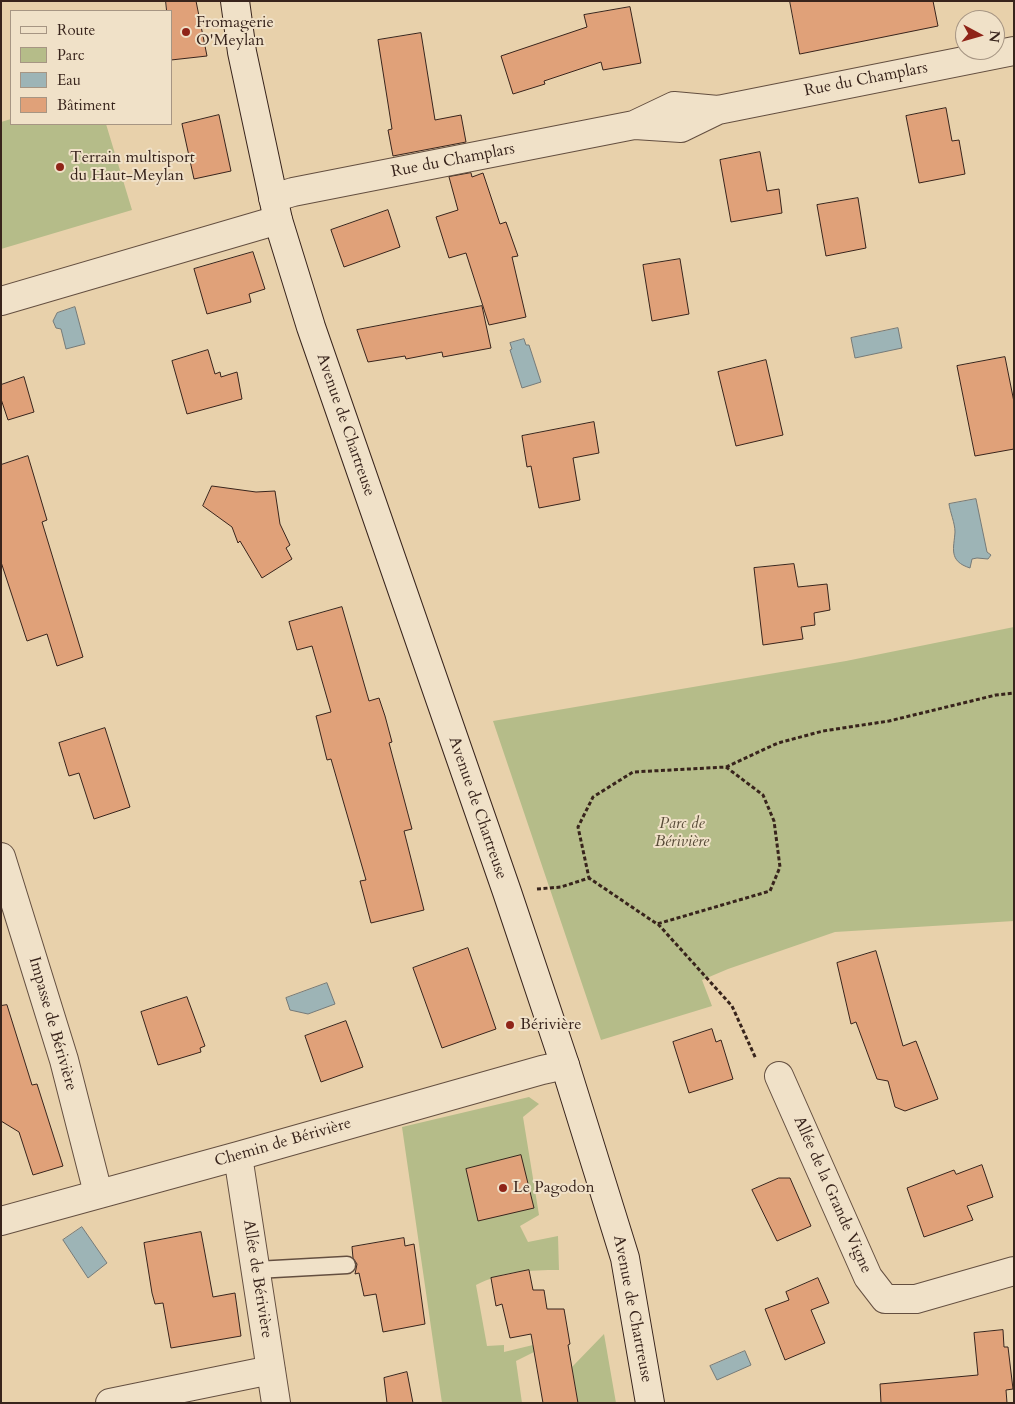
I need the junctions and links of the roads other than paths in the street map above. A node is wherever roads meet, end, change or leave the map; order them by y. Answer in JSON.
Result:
{"nodes":[{"id":1,"x":235,"y":1,"type":"edge"},
{"id":2,"x":1014,"y":51,"type":"edge"},
{"id":3,"x":276,"y":209,"type":"junction"},
{"id":4,"x":1,"y":301,"type":"edge"},
{"id":5,"x":1,"y":857,"type":"edge"},
{"id":6,"x":565,"y":1066,"type":"junction"},
{"id":7,"x":779,"y":1076,"type":"dead end"},
{"id":8,"x":238,"y":1156,"type":"junction"},
{"id":9,"x":98,"y":1193,"type":"junction"},
{"id":10,"x":1,"y":1221,"type":"edge"},
{"id":11,"x":347,"y":1266,"type":"dead end"},
{"id":12,"x":256,"y":1270,"type":"junction"},
{"id":13,"x":1014,"y":1271,"type":"edge"},
{"id":14,"x":271,"y":1370,"type":"junction"},
{"id":15,"x":110,"y":1403,"type":"edge"},
{"id":16,"x":276,"y":1403,"type":"edge"},
{"id":17,"x":650,"y":1403,"type":"edge"}],
"edges":[{"from":1,"to":3,"type":"street","name":"Avenue de Chartreuse"},
{"from":2,"to":3,"type":"street","name":"Rue du Champlars"},
{"from":3,"to":4,"type":"street"},
{"from":3,"to":6,"type":"street","name":"Avenue de Chartreuse"},
{"from":5,"to":9,"type":"street","name":"Impasse de Bérivière"},
{"from":6,"to":8,"type":"street","name":"Chemin de Bérivière"},
{"from":6,"to":17,"type":"street","name":"Avenue de Chartreuse"},
{"from":7,"to":13,"type":"street","name":"Allée de la Grande Vigne"},
{"from":8,"to":9,"type":"street","name":"Chemin de Bérivière"},
{"from":8,"to":12,"type":"street","name":"Allée de Bérivière"},
{"from":9,"to":10,"type":"street","name":"Chemin de Bérivière"},
{"from":11,"to":12,"type":"lane"},
{"from":12,"to":14,"type":"street","name":"Allée de Bérivière"},
{"from":14,"to":15,"type":"street"},
{"from":14,"to":16,"type":"street","name":"Allée de Bérivière"}]}
